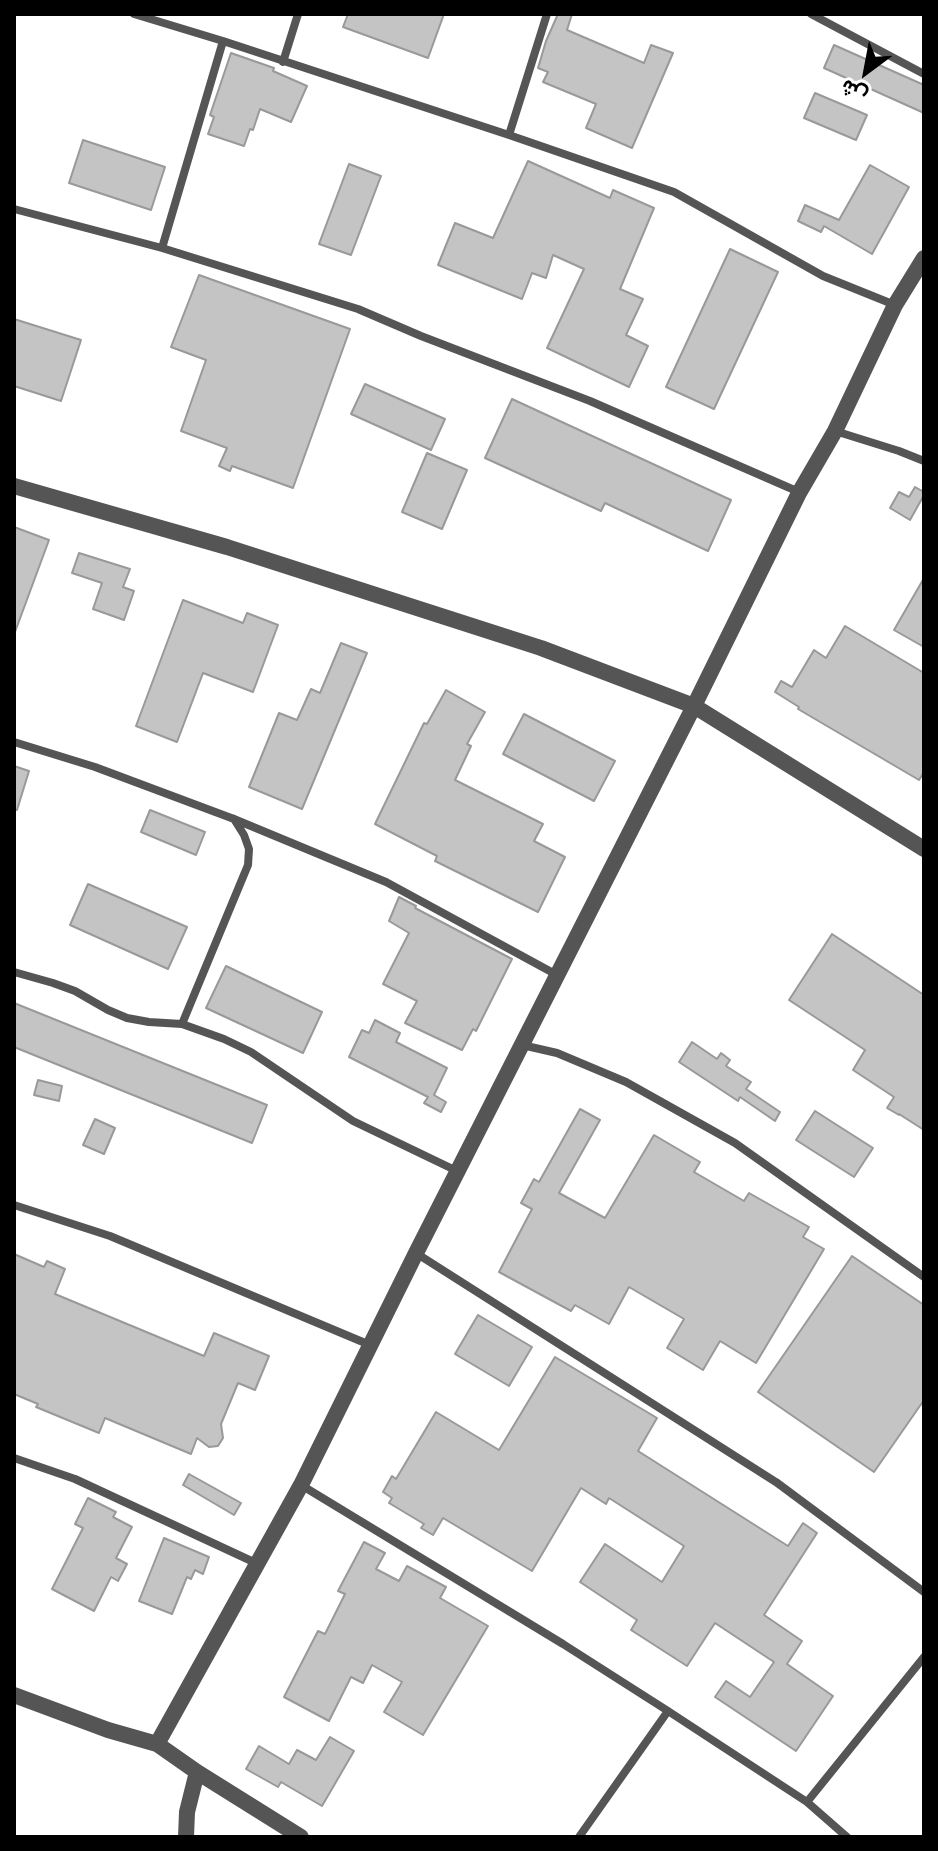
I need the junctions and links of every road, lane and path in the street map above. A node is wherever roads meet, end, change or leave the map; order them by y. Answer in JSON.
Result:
{"nodes":[{"id":1,"x":134,"y":14,"type":"edge"},
{"id":2,"x":298,"y":14,"type":"edge"},
{"id":3,"x":547,"y":14,"type":"edge"},
{"id":4,"x":811,"y":14,"type":"edge"},
{"id":5,"x":223,"y":41,"type":"junction"},
{"id":6,"x":283,"y":62,"type":"junction"},
{"id":7,"x":924,"y":74,"type":"edge"},
{"id":8,"x":509,"y":135,"type":"junction"},
{"id":9,"x":14,"y":209,"type":"edge"},
{"id":10,"x":162,"y":248,"type":"junction"},
{"id":11,"x":924,"y":258,"type":"edge"},
{"id":12,"x":895,"y":305,"type":"junction"},
{"id":13,"x":835,"y":431,"type":"junction"},
{"id":14,"x":924,"y":461,"type":"edge"},
{"id":15,"x":14,"y":486,"type":"edge"},
{"id":16,"x":799,"y":493,"type":"junction"},
{"id":17,"x":694,"y":706,"type":"junction"},
{"id":18,"x":14,"y":742,"type":"edge"},
{"id":19,"x":234,"y":819,"type":"junction"},
{"id":20,"x":924,"y":849,"type":"edge"},
{"id":21,"x":14,"y":972,"type":"edge"},
{"id":22,"x":557,"y":975,"type":"junction"},
{"id":23,"x":182,"y":1024,"type":"junction"},
{"id":24,"x":521,"y":1045,"type":"junction"},
{"id":25,"x":458,"y":1171,"type":"junction"},
{"id":26,"x":14,"y":1205,"type":"edge"},
{"id":27,"x":416,"y":1253,"type":"junction"},
{"id":28,"x":924,"y":1277,"type":"edge"},
{"id":29,"x":371,"y":1346,"type":"junction"},
{"id":30,"x":14,"y":1458,"type":"edge"},
{"id":31,"x":301,"y":1485,"type":"junction"},
{"id":32,"x":258,"y":1564,"type":"junction"},
{"id":33,"x":924,"y":1592,"type":"edge"},
{"id":34,"x":924,"y":1657,"type":"edge"},
{"id":35,"x":14,"y":1695,"type":"edge"},
{"id":36,"x":668,"y":1711,"type":"junction"},
{"id":37,"x":157,"y":1744,"type":"junction"},
{"id":38,"x":197,"y":1772,"type":"junction"},
{"id":39,"x":807,"y":1802,"type":"junction"},
{"id":40,"x":186,"y":1837,"type":"edge"},
{"id":41,"x":301,"y":1837,"type":"edge"},
{"id":42,"x":579,"y":1837,"type":"edge"},
{"id":43,"x":847,"y":1837,"type":"edge"}],
"edges":[{"from":1,"to":5,"type":"lane"},
{"from":2,"to":6,"type":"lane"},
{"from":3,"to":8,"type":"lane"},
{"from":4,"to":7,"type":"lane"},
{"from":5,"to":6,"type":"lane"},
{"from":5,"to":10,"type":"lane"},
{"from":6,"to":8,"type":"lane"},
{"from":8,"to":12,"type":"lane"},
{"from":9,"to":10,"type":"lane"},
{"from":10,"to":16,"type":"lane"},
{"from":11,"to":12,"type":"street"},
{"from":12,"to":13,"type":"street"},
{"from":13,"to":14,"type":"lane"},
{"from":13,"to":16,"type":"street"},
{"from":15,"to":17,"type":"street"},
{"from":16,"to":17,"type":"street"},
{"from":17,"to":20,"type":"street"},
{"from":17,"to":22,"type":"street"},
{"from":18,"to":19,"type":"lane"},
{"from":19,"to":22,"type":"lane"},
{"from":19,"to":23,"type":"lane"},
{"from":21,"to":23,"type":"lane"},
{"from":22,"to":24,"type":"street"},
{"from":23,"to":25,"type":"lane"},
{"from":24,"to":25,"type":"street"},
{"from":24,"to":28,"type":"lane"},
{"from":25,"to":27,"type":"street"},
{"from":26,"to":29,"type":"lane"},
{"from":27,"to":29,"type":"street"},
{"from":27,"to":33,"type":"lane"},
{"from":29,"to":31,"type":"street"},
{"from":30,"to":32,"type":"lane"},
{"from":31,"to":32,"type":"street"},
{"from":31,"to":36,"type":"lane"},
{"from":32,"to":37,"type":"street"},
{"from":34,"to":39,"type":"lane"},
{"from":35,"to":37,"type":"street"},
{"from":36,"to":39,"type":"lane"},
{"from":36,"to":42,"type":"lane"},
{"from":37,"to":38,"type":"street"},
{"from":38,"to":40,"type":"street"},
{"from":38,"to":41,"type":"street"},
{"from":39,"to":43,"type":"lane"}]}
